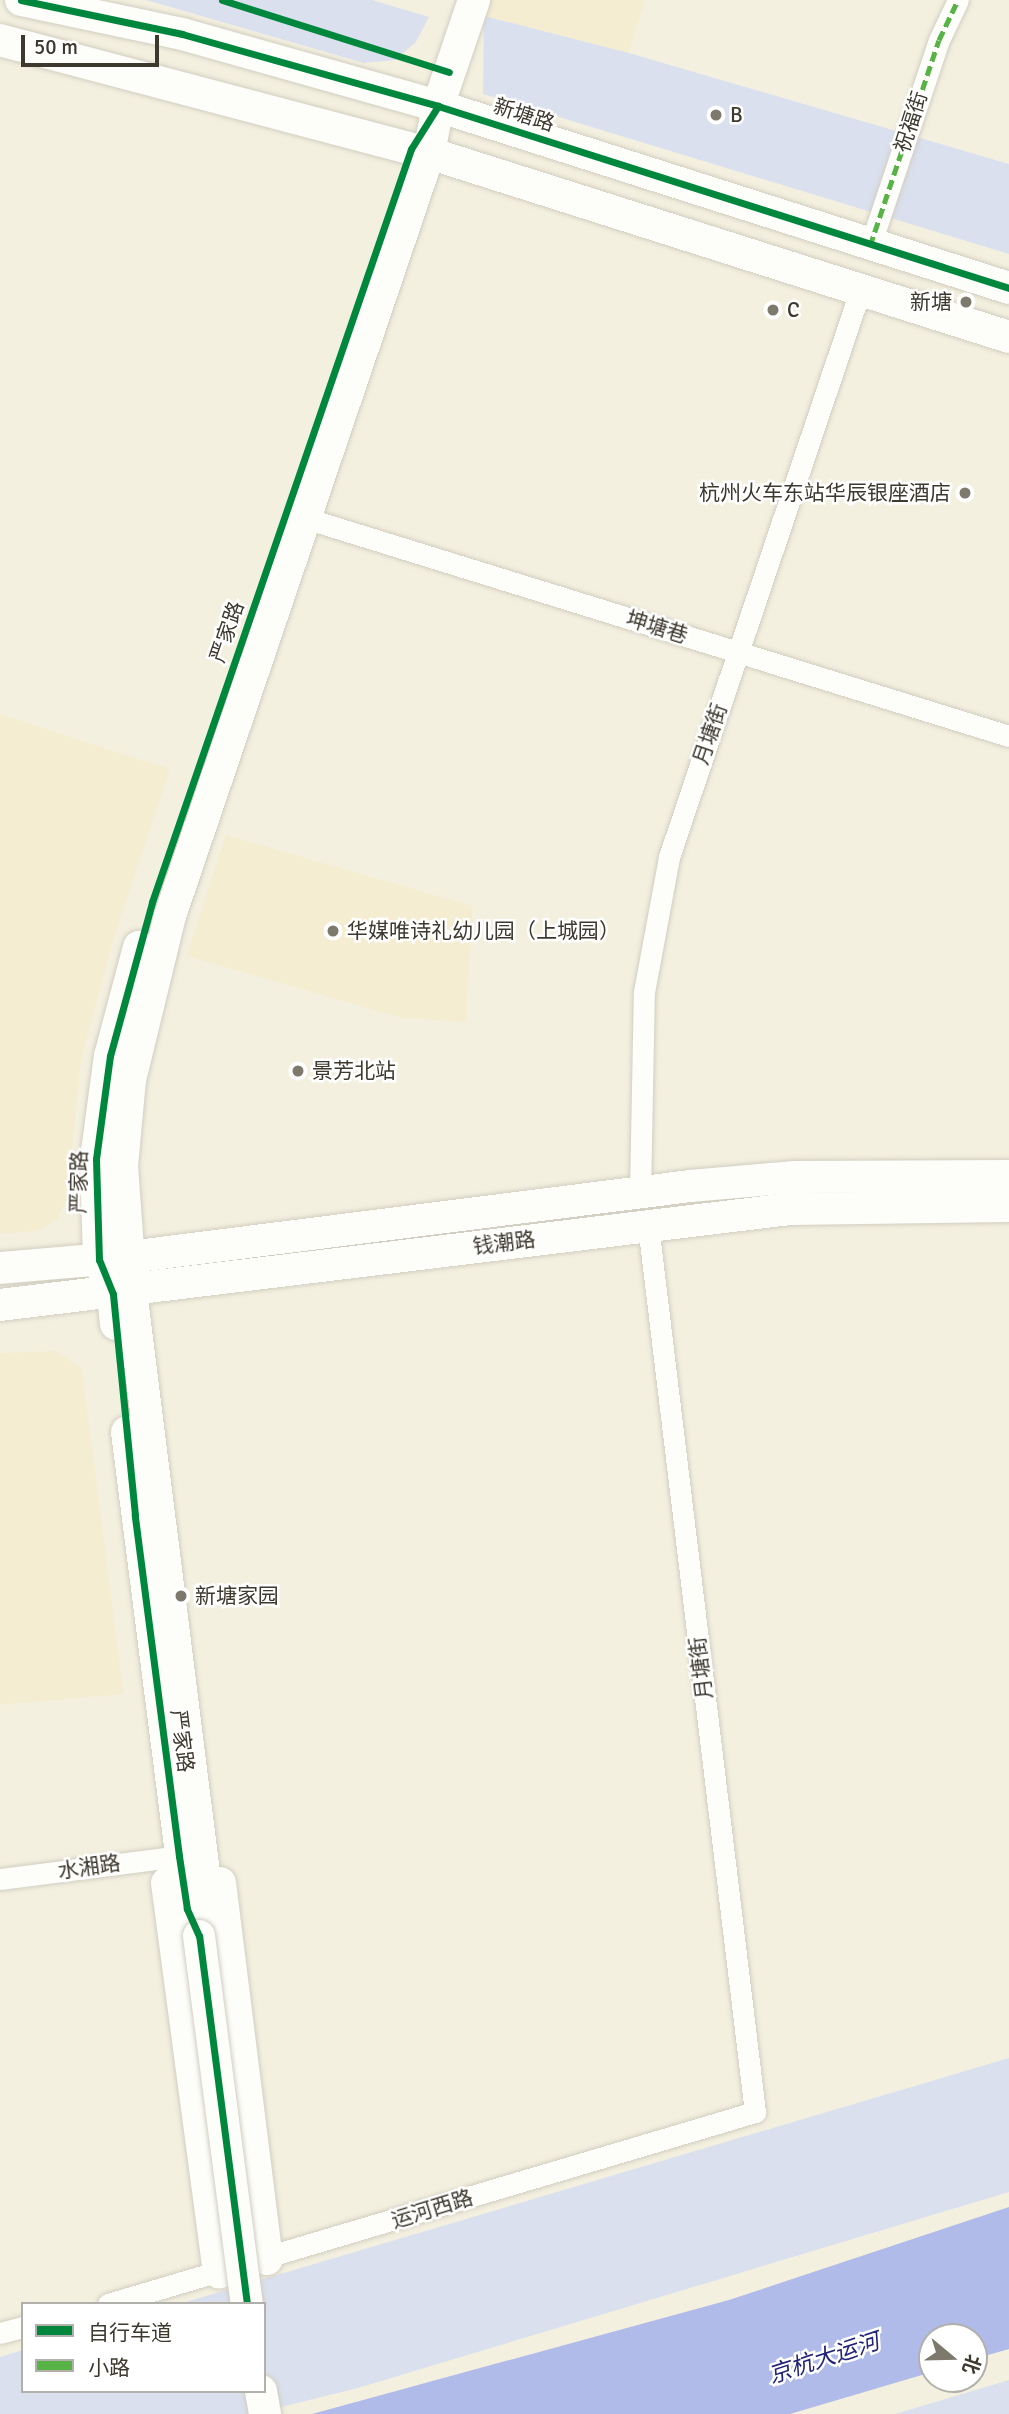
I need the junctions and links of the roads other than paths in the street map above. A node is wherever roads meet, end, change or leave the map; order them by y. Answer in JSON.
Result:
{"nodes":[{"id":1,"x":21,"y":0,"type":"edge"},
{"id":2,"x":474,"y":0,"type":"edge"},
{"id":3,"x":958,"y":0,"type":"edge"},
{"id":4,"x":0,"y":40,"type":"edge"},
{"id":5,"x":438,"y":106,"type":"junction"},
{"id":6,"x":420,"y":151,"type":"junction"},
{"id":7,"x":870,"y":246,"type":"junction"},
{"id":8,"x":1009,"y":288,"type":"edge"},
{"id":9,"x":860,"y":291,"type":"junction"},
{"id":10,"x":1009,"y":337,"type":"edge"},
{"id":11,"x":305,"y":518,"type":"junction"},
{"id":12,"x":738,"y":652,"type":"junction"},
{"id":13,"x":1009,"y":736,"type":"edge"},
{"id":14,"x":1009,"y":1176,"type":"edge"},
{"id":15,"x":640,"y":1193,"type":"junction"},
{"id":16,"x":1009,"y":1206,"type":"edge"},
{"id":17,"x":648,"y":1225,"type":"junction"},
{"id":18,"x":114,"y":1259,"type":"junction"},
{"id":19,"x":0,"y":1268,"type":"edge"},
{"id":20,"x":122,"y":1292,"type":"junction"},
{"id":21,"x":0,"y":1305,"type":"edge"},
{"id":22,"x":196,"y":1814,"type":"junction"},
{"id":23,"x":179,"y":1856,"type":"junction"},
{"id":24,"x":0,"y":1879,"type":"edge"},
{"id":25,"x":199,"y":1936,"type":"junction"},
{"id":26,"x":755,"y":2112,"type":"joint"},
{"id":27,"x":267,"y":2259,"type":"junction"},
{"id":28,"x":219,"y":2273,"type":"junction"},
{"id":29,"x":115,"y":2302,"type":"edge"},
{"id":30,"x":247,"y":2302,"type":"edge"},
{"id":31,"x":21,"y":2328,"type":"edge"},
{"id":32,"x":0,"y":2333,"type":"edge"},
{"id":33,"x":261,"y":2393,"type":"edge"},
{"id":34,"x":265,"y":2414,"type":"edge"}],
"edges":[{"from":1,"to":5,"type":"street","name":"新塘路"},
{"from":2,"to":5,"type":"street","name":"严家路"},
{"from":3,"to":7,"type":"street","name":"祝福街"},
{"from":4,"to":6,"type":"street"},
{"from":5,"to":6,"type":"street","name":"严家路"},
{"from":5,"to":7,"type":"street","name":"新塘路"},
{"from":6,"to":9,"type":"street"},
{"from":6,"to":11,"type":"street","name":"严家路"},
{"from":6,"to":18,"type":"street","name":"严家路"},
{"from":7,"to":8,"type":"street","name":"新塘路"},
{"from":9,"to":10,"type":"street"},
{"from":9,"to":12,"type":"street","name":"月塘街"},
{"from":11,"to":12,"type":"street","name":"坤塘巷"},
{"from":11,"to":18,"type":"street","name":"严家路"},
{"from":12,"to":13,"type":"street","name":"坤塘巷"},
{"from":12,"to":15,"type":"street","name":"月塘街"},
{"from":14,"to":15,"type":"street","name":"钱潮路"},
{"from":15,"to":18,"type":"street","name":"钱潮路"},
{"from":16,"to":17,"type":"street","name":"钱潮路"},
{"from":17,"to":20,"type":"street","name":"钱潮路"},
{"from":17,"to":26,"type":"street","name":"月塘街"},
{"from":18,"to":19,"type":"street","name":"钱潮路"},
{"from":18,"to":20,"type":"street","name":"严家路"},
{"from":20,"to":21,"type":"street","name":"钱潮路"},
{"from":20,"to":22,"type":"street","name":"严家路"},
{"from":20,"to":23,"type":"street","name":"严家路"},
{"from":22,"to":25,"type":"street","name":"严家路"},
{"from":22,"to":27,"type":"street","name":"严家路"},
{"from":23,"to":24,"type":"street","name":"水湘路"},
{"from":23,"to":25,"type":"street","name":"严家路"},
{"from":23,"to":28,"type":"street"},
{"from":25,"to":30,"type":"street","name":"严家路","bridge":true},
{"from":26,"to":27,"type":"street","name":"运河西路"},
{"from":27,"to":28,"type":"street","name":"运河西路"},
{"from":28,"to":29,"type":"street","name":"运河西路"},
{"from":31,"to":32,"type":"street"},
{"from":33,"to":34,"type":"street"}]}
